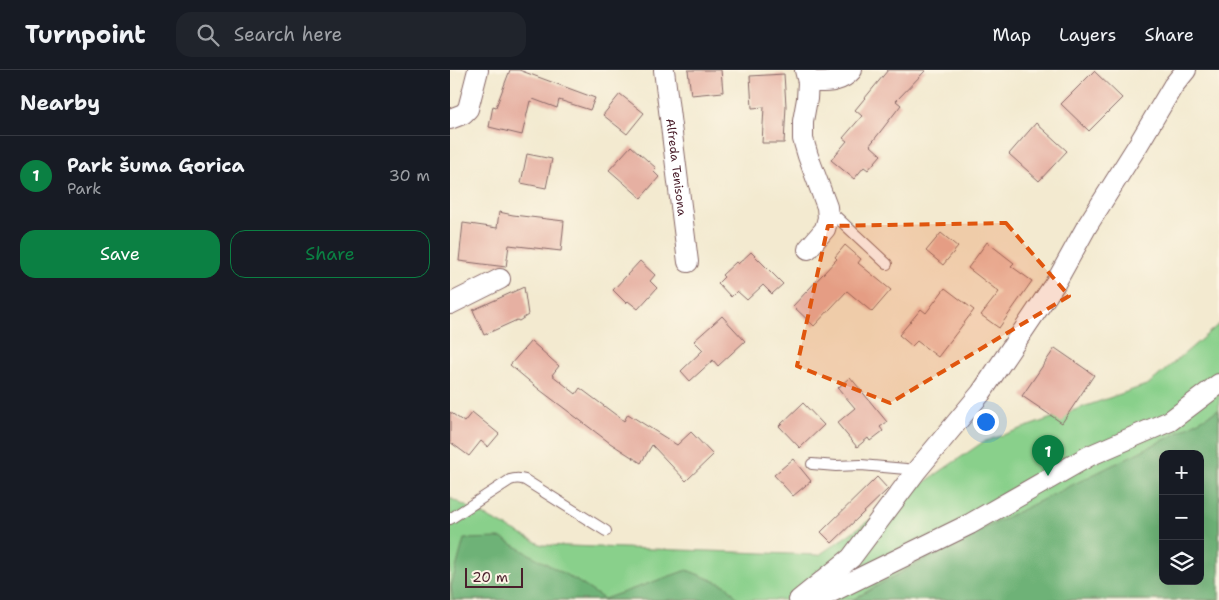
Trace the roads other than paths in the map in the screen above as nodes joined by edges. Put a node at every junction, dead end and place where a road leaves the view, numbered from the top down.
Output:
1 (478, 70) edge
2 (664, 70) edge
3 (852, 70) edge
4 (1186, 70) edge
5 (806, 76) edge
6 (450, 118) edge
7 (826, 207) junction
8 (808, 249) dead end
9 (688, 262) dead end
10 (887, 264) dead end
11 (500, 279) dead end
12 (450, 304) edge
13 (1219, 384) edge
14 (812, 464) dead end
15 (917, 470) junction
16 (450, 520) edge
17 (606, 531) dead end
18 (799, 600) edge
19 (815, 600) edge

1 - 6 street
2 - 9 street, Alfreda Tenisona
3 - 5 street
4 - 15 street
5 - 7 street
7 - 8 street
7 - 10 lane
11 - 12 street
13 - 19 street
14 - 15 lane
15 - 18 street
16 - 17 lane

